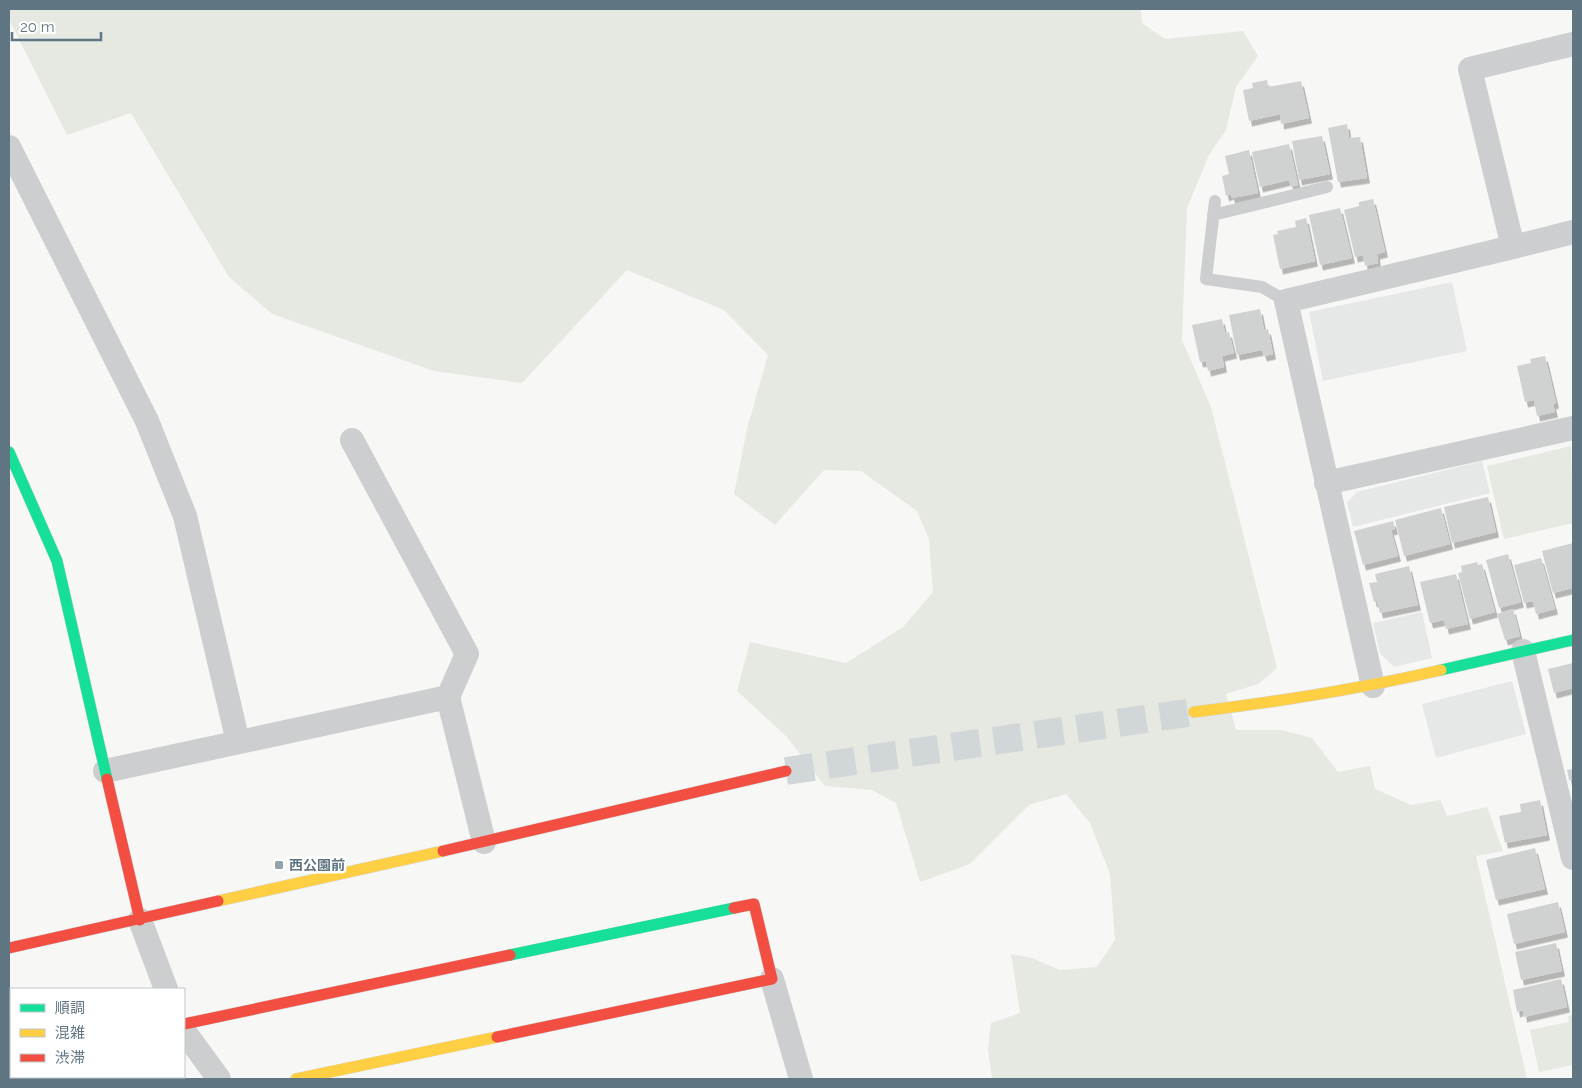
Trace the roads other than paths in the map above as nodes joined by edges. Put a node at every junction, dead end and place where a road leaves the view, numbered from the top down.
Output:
1 (1573, 44) edge
2 (9, 147) edge
3 (1328, 187) dead end
4 (1215, 202) dead end
5 (1213, 215) junction
6 (1573, 232) edge
7 (1513, 247) junction
8 (1286, 301) junction
9 (1573, 428) edge
10 (352, 440) dead end
11 (9, 452) edge
12 (1326, 483) junction
13 (1573, 640) edge
14 (1523, 651) junction
15 (1372, 686) junction
16 (448, 697) junction
17 (1194, 712) tunnel mouth
18 (238, 742) junction
19 (105, 771) junction
20 (786, 771) tunnel mouth
21 (484, 842) junction
22 (1573, 856) edge
23 (140, 920) junction
24 (9, 948) edge
25 (772, 979) junction
26 (166, 988) edge
27 (185, 1024) edge
28 (185, 1032) edge
29 (219, 1079) edge
30 (296, 1079) edge
31 (801, 1079) edge

1 - 7 street
2 - 18 street
3 - 5 lane
4 - 5 lane
5 - 8 lane
6 - 7 street
7 - 8 street
8 - 12 street
9 - 12 street
10 - 16 street
11 - 19 street
12 - 15 street
13 - 14 street
14 - 15 street
14 - 22 street
15 - 17 street
16 - 18 street
16 - 21 street
18 - 19 street
19 - 23 street
20 - 21 street
21 - 23 street
23 - 24 street
23 - 26 street
25 - 27 street
25 - 30 street
25 - 31 street
28 - 29 street

